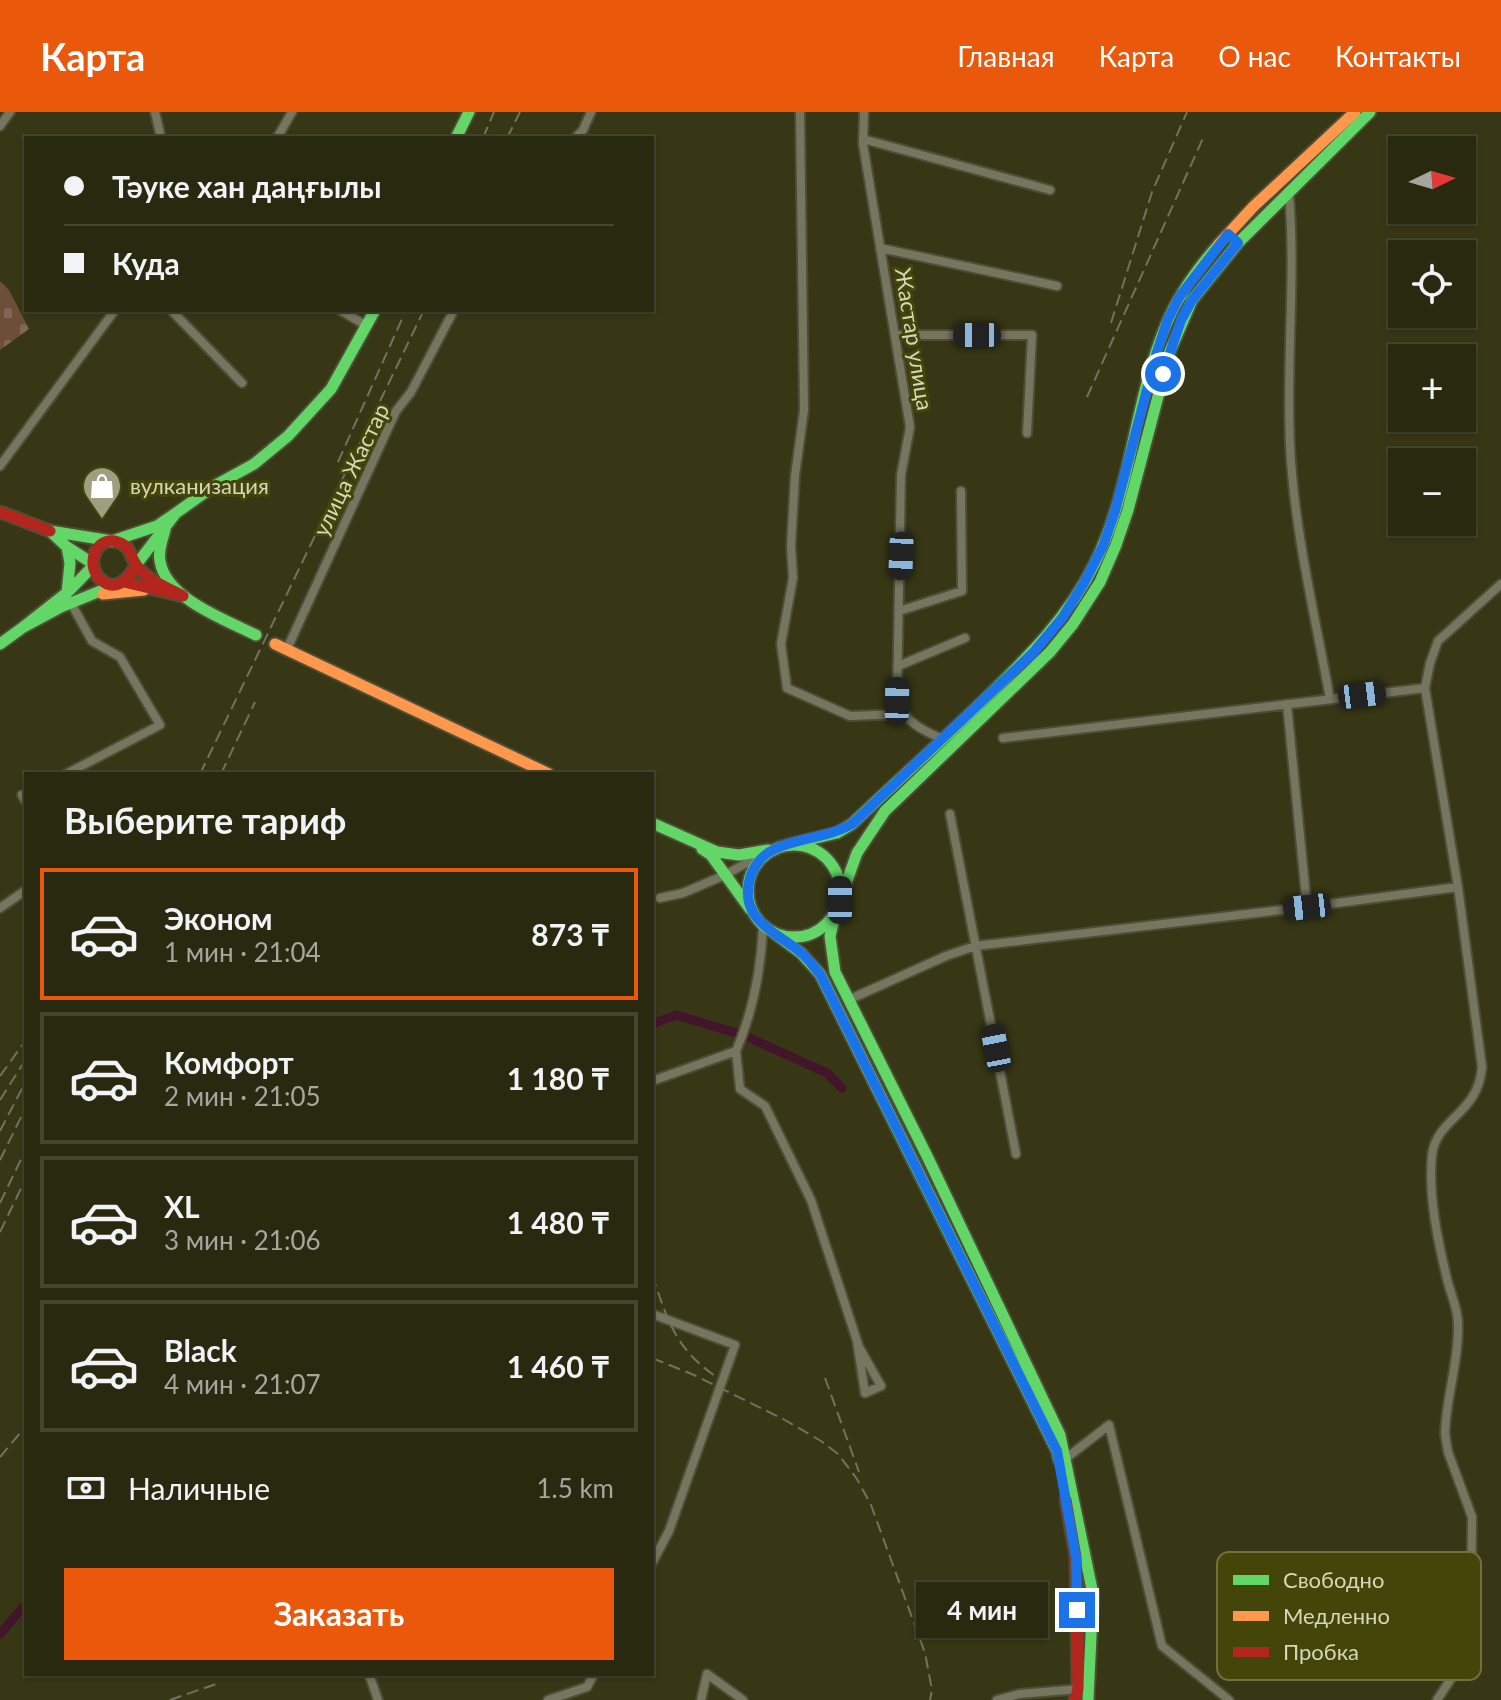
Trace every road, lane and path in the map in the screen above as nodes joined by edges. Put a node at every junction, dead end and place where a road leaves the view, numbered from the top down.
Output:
1 (10, 112) edge
2 (155, 112) edge
3 (292, 112) edge
4 (469, 112) edge
5 (591, 112) edge
6 (800, 112) edge
7 (864, 112) edge
8 (1355, 112) edge
9 (1370, 112) edge
10 (0, 126) edge
11 (161, 136) edge
12 (278, 136) edge
13 (457, 136) edge
14 (577, 136) edge
15 (1336, 138) junction
16 (863, 139) junction
17 (1050, 190) dead end
18 (1289, 193) junction
19 (1228, 234) junction
20 (1238, 243) junction
21 (880, 248) junction
22 (1057, 286) dead end
23 (114, 312) edge
24 (173, 312) edge
25 (343, 312) edge
26 (374, 312) edge
27 (453, 312) edge
28 (367, 326) junction
29 (895, 335) junction
30 (242, 383) dead end
31 (1027, 433) dead end
32 (0, 466) edge
33 (961, 491) dead end
34 (0, 512) edge
35 (176, 513) junction
36 (165, 530) junction
37 (50, 531) junction
38 (112, 541) junction
39 (67, 547) junction
40 (92, 565) junction
41 (136, 565) junction
42 (120, 583) junction
43 (1501, 584) edge
44 (156, 589) junction
45 (88, 596) junction
46 (183, 596) junction
47 (69, 598) junction
48 (899, 611) junction
49 (256, 635) dead end
50 (965, 638) dead end
51 (0, 644) edge
52 (281, 647) joint
53 (898, 666) junction
54 (1425, 688) junction
55 (1330, 699) junction
56 (1287, 704) junction
57 (902, 714) junction
58 (1003, 738) dead end
59 (943, 739) junction
60 (72, 772) edge
61 (545, 772) edge
62 (875, 801) junction
63 (885, 811) junction
64 (950, 814) dead end
65 (654, 824) edge
66 (693, 842) junction
67 (777, 849) junction
68 (725, 875) junction
69 (1458, 887) junction
70 (24, 891) edge
71 (660, 898) dead end
72 (838, 906) junction
73 (1307, 907) junction
74 (0, 908) edge
75 (754, 915) junction
76 (768, 930) junction
77 (975, 946) junction
78 (848, 1000) junction
79 (736, 1051) junction
80 (654, 1080) edge
81 (1016, 1154) dead end
82 (654, 1315) edge
83 (857, 1341) junction
84 (1065, 1459) junction
85 (1472, 1552) edge
86 (654, 1559) edge
87 (370, 1676) edge
88 (593, 1676) edge
89 (1450, 1680) edge
90 (1081, 1692) edge
91 (378, 1700) edge
92 (548, 1700) edge
93 (701, 1700) edge
94 (743, 1700) edge
95 (997, 1700) edge
96 (1088, 1700) edge
97 (1229, 1700) edge
98 (1437, 1700) edge

1 - 10 street
2 - 11 street
3 - 12 street
4 - 13 main road
5 - 14 street
6 - 57 street
7 - 16 street, Жастар улица
8 - 15 main road
9 - 15 main road
15 - 18 main road
15 - 19 main road
16 - 17 street
16 - 21 street, Жастар улица
18 - 20 main road
18 - 55 street
19 - 20 main road
19 - 59 main road
20 - 63 main road
21 - 22 street
21 - 29 street, Жастар улица
23 - 32 street
24 - 30 street
25 - 28 street
26 - 28 main road
27 - 52 street, улица Жастар
28 - 35 main road
29 - 31 street
29 - 48 street, Жастар улица
33 - 48 street
34 - 37 main road
35 - 36 main road
35 - 38 main road
36 - 41 main road
36 - 46 main road
37 - 38 main road
37 - 39 main road
38 - 40 main road
38 - 41 main road
39 - 40 main road
39 - 47 main road
40 - 42 main road
40 - 47 main road
41 - 42 main road
41 - 46 main road
42 - 44 main road
42 - 45 main road
43 - 54 street
44 - 45 main road
44 - 46 main road
45 - 47 main road
46 - 49 main road
47 - 51 main road
47 - 60 street
48 - 53 street, Жастар улица
50 - 53 street
52 - 61 main road
53 - 57 street, Жастар улица
54 - 55 street
54 - 69 street
55 - 56 street
56 - 58 street
56 - 73 street
57 - 59 street
59 - 62 main road
62 - 63 main road
62 - 67 main road
63 - 72 main road
64 - 77 street
65 - 66 main road
66 - 67 main road
66 - 68 main road
67 - 68 street
67 - 72 main road
67 - 75 main road
68 - 71 street
68 - 75 main road
69 - 73 street
69 - 85 street
70 - 74 street
72 - 76 main road
72 - 78 main road
73 - 77 street
75 - 76 main road
76 - 79 street
76 - 90 main road
77 - 78 street
77 - 81 street
78 - 84 main road
79 - 80 street
79 - 83 street
82 - 86 street
83 - 83 street
84 - 90 main road
84 - 97 street
87 - 91 street
88 - 92 street
89 - 98 street
90 - 95 street
90 - 96 main road
93 - 94 street

